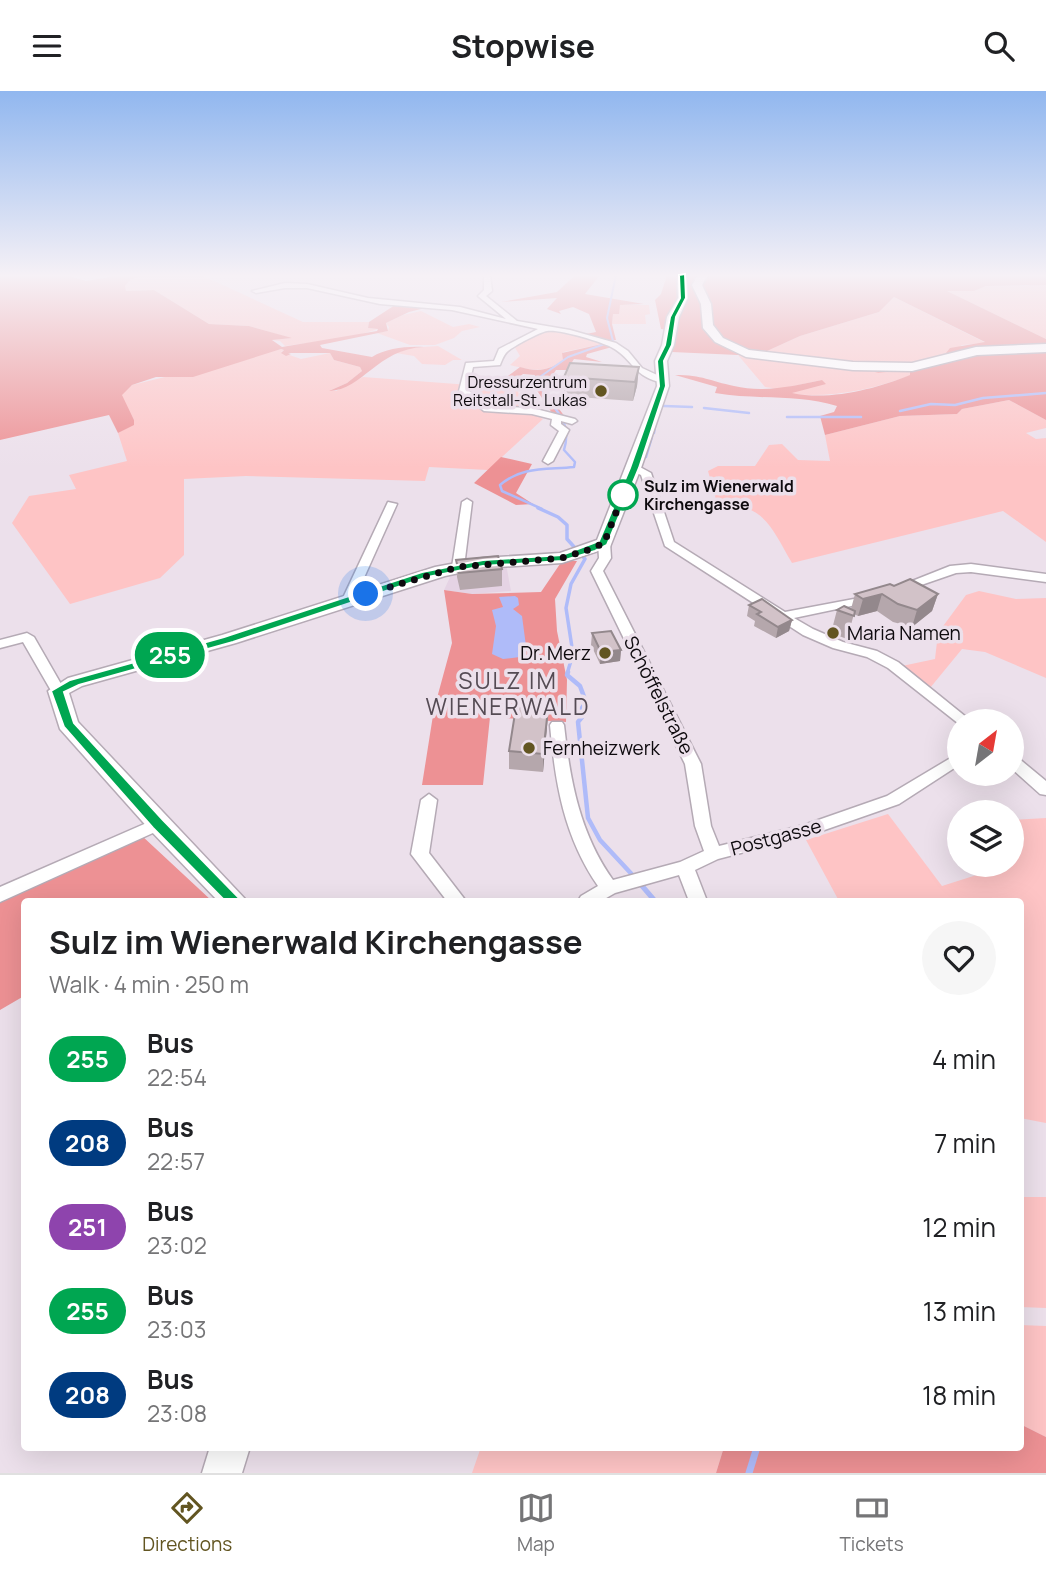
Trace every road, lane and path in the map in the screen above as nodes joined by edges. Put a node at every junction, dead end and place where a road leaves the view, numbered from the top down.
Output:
1 (524, 339) edge
2 (595, 339) edge
3 (669, 339) edge
4 (719, 339) edge
5 (1046, 348) edge
6 (664, 380) junction
7 (548, 461) dead end
8 (634, 468) junction
9 (467, 502) dead end
10 (392, 504) dead end
11 (590, 549) junction
12 (458, 567) junction
13 (1046, 578) edge
14 (348, 600) junction
15 (784, 616) junction
16 (0, 644) edge
17 (58, 691) junction
18 (949, 709) edge
19 (557, 725) dead end
20 (947, 766) edge
21 (1024, 771) edge
22 (1046, 790) edge
23 (429, 800) dead end
24 (158, 824) junction
25 (713, 854) junction
26 (685, 867) junction
27 (609, 888) junction
28 (0, 895) edge
29 (231, 898) edge
30 (455, 898) edge
31 (592, 898) edge
32 (697, 898) edge
33 (229, 1451) edge
34 (222, 1473) edge

1 - 7 street
2 - 6 street
3 - 6 main road
4 - 5 main road
6 - 8 main road
8 - 11 main road
8 - 15 street
9 - 12 street
10 - 14 street
11 - 12 main road
11 - 25 street, Schöffelstraße
12 - 14 main road
13 - 15 street
14 - 17 main road
15 - 18 street
16 - 17 street
17 - 24 main road
19 - 27 street
20 - 25 street, Postgasse
21 - 22 street
23 - 30 street
24 - 28 street
24 - 29 main road
25 - 26 street, Postgasse
26 - 27 street, Postgasse
26 - 32 street
27 - 31 street, Postgasse
33 - 34 main road

